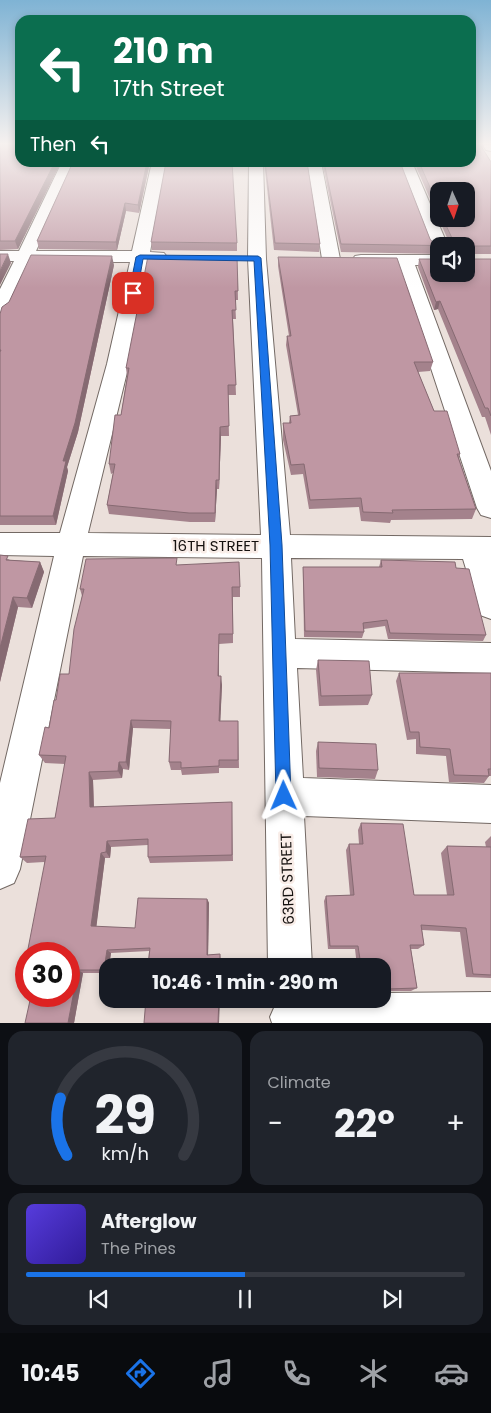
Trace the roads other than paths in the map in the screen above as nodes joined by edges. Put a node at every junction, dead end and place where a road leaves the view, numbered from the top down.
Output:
1 (56, 193) edge
2 (153, 193) edge
3 (256, 193) edge
4 (319, 193) edge
5 (417, 193) edge
6 (435, 237) edge
7 (0, 256) edge
8 (27, 256) junction
9 (140, 257) junction
10 (179, 258) edge
11 (313, 259) edge
12 (331, 259) junction
13 (404, 260) junction
14 (430, 260) edge
15 (0, 310) edge
16 (491, 508) edge
17 (0, 544) edge
18 (276, 545) junction
19 (71, 546) junction
20 (483, 548) edge
21 (491, 606) edge
22 (280, 653) junction
23 (491, 658) edge
24 (284, 796) junction
25 (491, 804) edge
26 (0, 869) edge
27 (290, 958) edge
28 (292, 1013) edge
29 (491, 1014) edge

1 - 8 street
2 - 9 street
3 - 18 street, 63RD STREET
4 - 12 street
5 - 6 street
7 - 8 street
8 - 9 street
8 - 15 street
9 - 10 street
9 - 19 street
11 - 12 street
12 - 13 street
13 - 14 street
13 - 16 street
17 - 19 street, 16TH STREET
18 - 19 street, 16TH STREET
18 - 20 street, 16TH STREET
18 - 22 street, 63RD STREET
19 - 26 street
20 - 21 street
22 - 23 street
22 - 24 street, 63RD STREET
24 - 25 street
24 - 27 street, 63RD STREET
28 - 29 street

